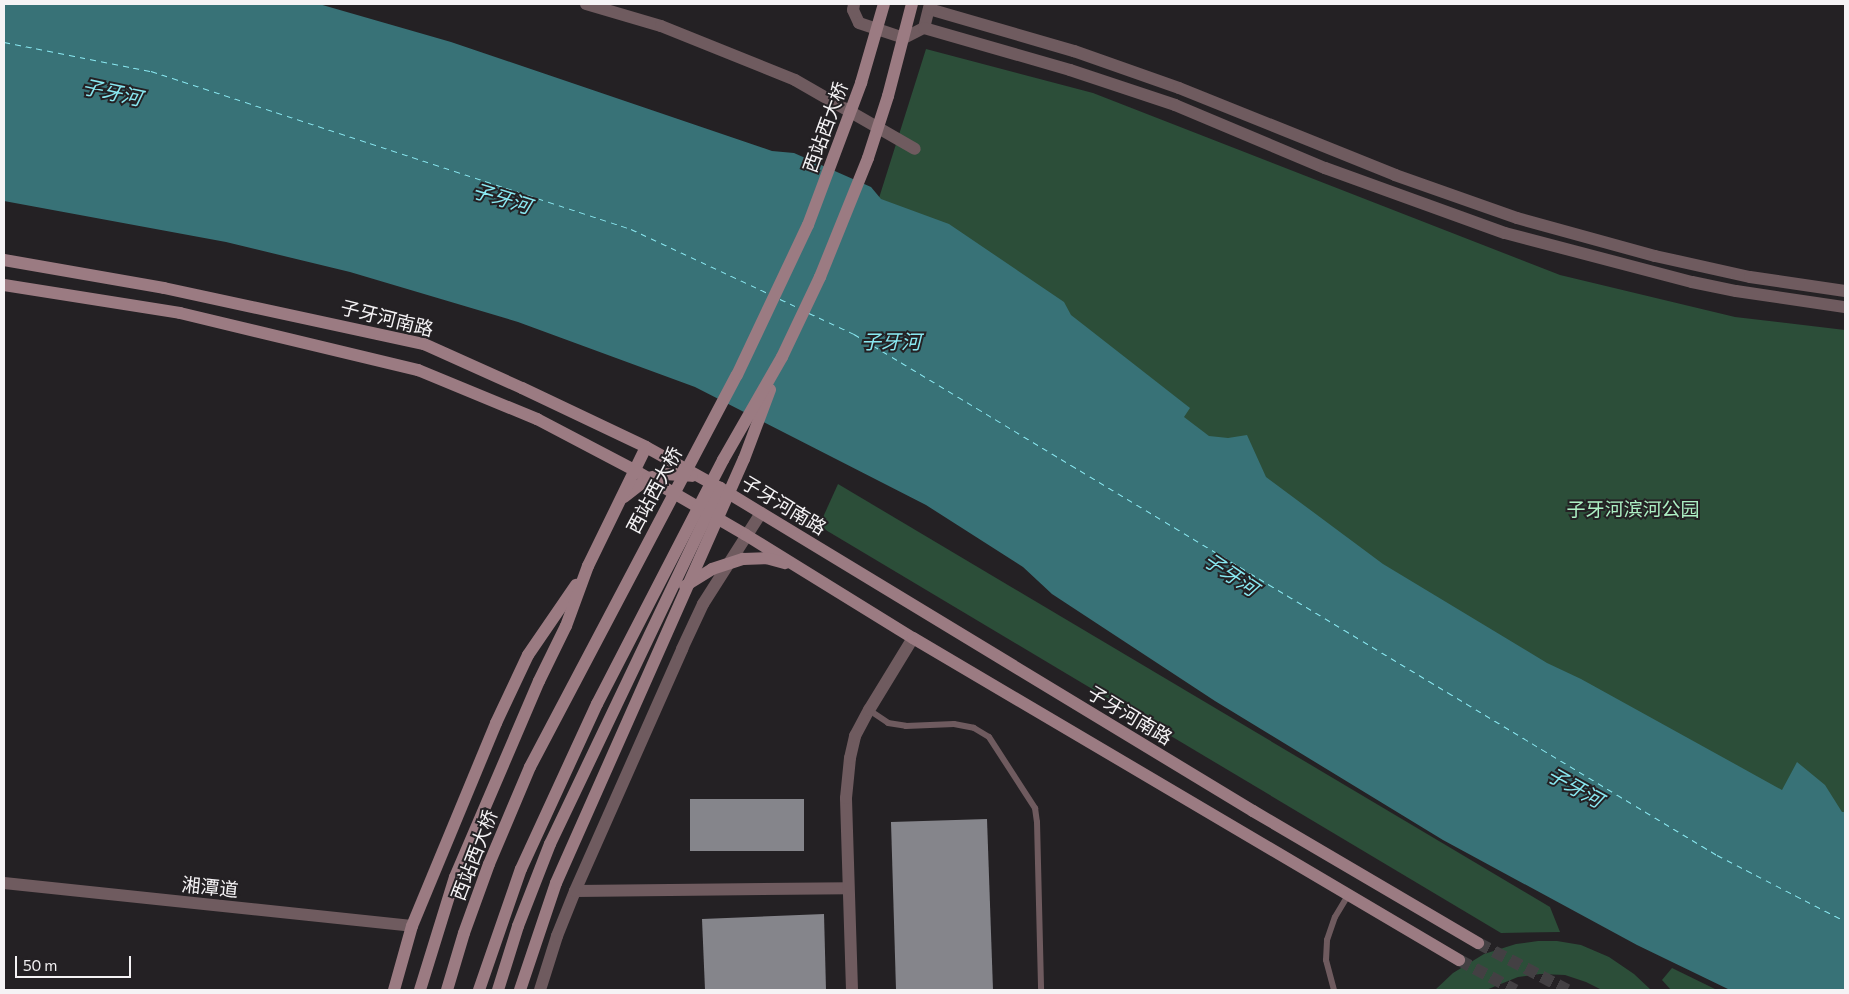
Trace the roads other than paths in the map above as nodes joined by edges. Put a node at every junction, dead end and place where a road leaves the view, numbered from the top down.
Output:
1 (586, 4) edge
2 (854, 4) edge
3 (884, 4) edge
4 (912, 4) edge
5 (929, 6) edge
6 (924, 28) junction
7 (915, 149) dead end
8 (4, 260) edge
9 (4, 285) edge
10 (1845, 291) edge
11 (1845, 307) edge
12 (782, 357) junction
13 (646, 447) junction
14 (634, 470) junction
15 (648, 478) junction
16 (704, 480) junction
17 (720, 488) junction
18 (615, 509) junction
19 (708, 512) junction
20 (761, 512) junction
21 (746, 535) junction
22 (729, 563) junction
23 (588, 566) junction
24 (802, 569) junction
25 (666, 603) junction
26 (913, 638) junction
27 (869, 710) junction
28 (4, 883) edge
29 (848, 888) junction
30 (575, 891) junction
31 (1349, 894) junction
32 (412, 926) junction
33 (1478, 944) tunnel mouth
34 (1459, 960) tunnel mouth
35 (394, 990) edge
36 (420, 990) edge
37 (447, 990) edge
38 (479, 990) edge
39 (498, 990) edge
40 (520, 990) edge
41 (540, 990) edge
42 (852, 990) edge
43 (1041, 990) edge
44 (1334, 990) edge

1 - 7 street
2 - 6 street
3 - 37 main road, 西站西大桥, bridge
4 - 12 main road, bridge
5 - 6 street
5 - 10 street
6 - 11 street
8 - 13 main road, 子牙河南路
9 - 14 main road
12 - 38 main road, bridge
12 - 40 main road, bridge
13 - 14 main road
13 - 16 main road, 子牙河南路
14 - 15 main road
14 - 18 main road
15 - 16 main road
15 - 18 main road
15 - 19 main road
16 - 17 main road, 子牙河南路
17 - 19 main road
17 - 20 main road, 子牙河南路
18 - 23 main road
19 - 21 main road
19 - 25 main road
20 - 21 street
20 - 33 main road, 子牙河南路
21 - 22 street
21 - 24 main road
22 - 24 main road
22 - 25 main road
22 - 30 street
23 - 32 main road
23 - 36 main road
24 - 26 main road
25 - 39 main road
26 - 27 street
26 - 31 main road
27 - 29 street
27 - 43 lane
28 - 32 street, 湘潭道
29 - 30 street
29 - 42 street
30 - 41 street
31 - 34 main road
31 - 44 lane
32 - 35 main road

